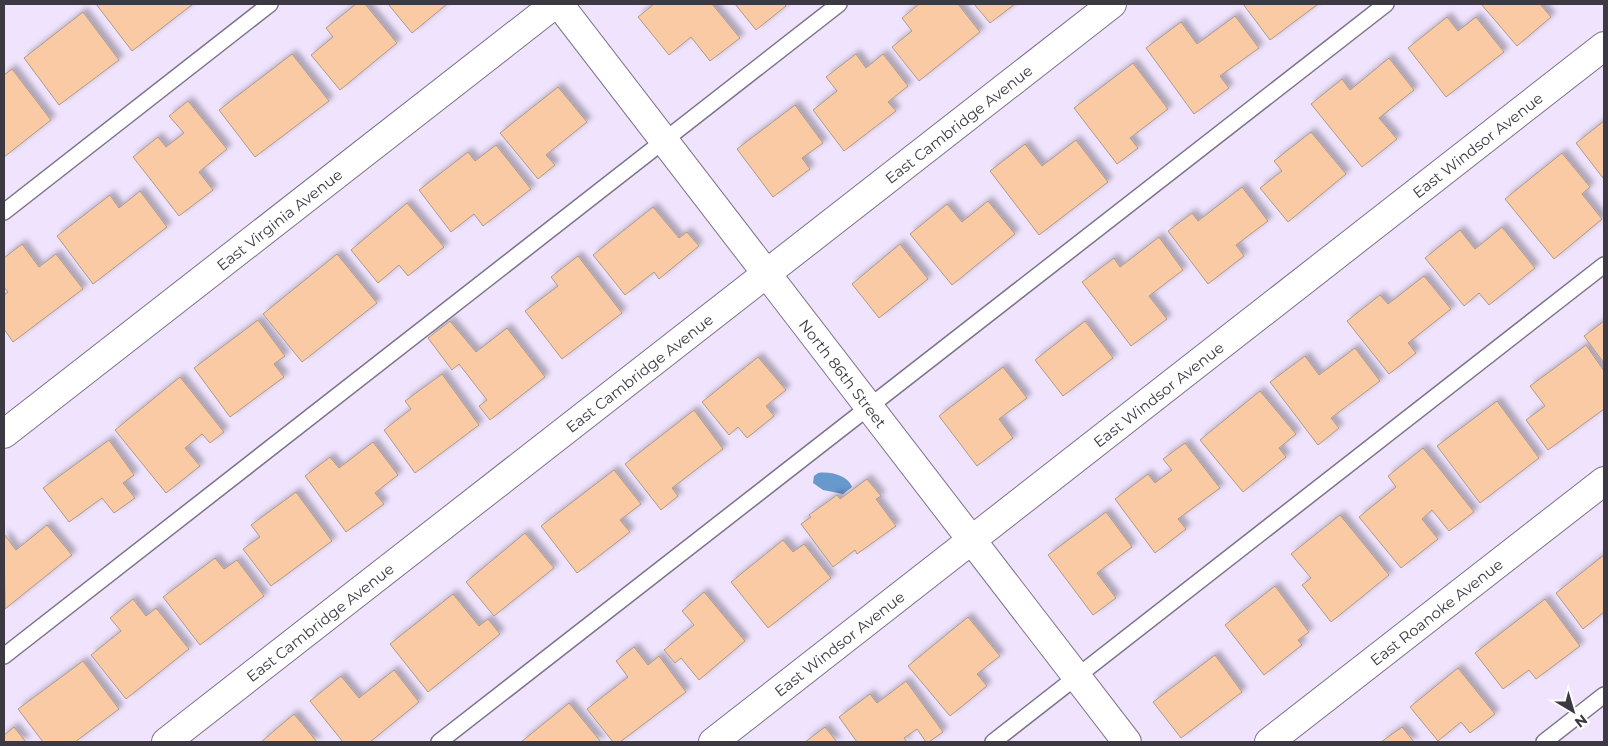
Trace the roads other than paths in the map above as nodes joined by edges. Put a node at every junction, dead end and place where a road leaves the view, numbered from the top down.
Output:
1 (270, 4) edge
2 (555, 4) edge
3 (559, 4) edge
4 (839, 4) edge
5 (1112, 4) edge
6 (1386, 4) edge
7 (1604, 46) edge
8 (664, 141) junction
9 (4, 212) edge
10 (1604, 265) edge
11 (767, 273) junction
12 (869, 406) junction
13 (4, 434) edge
14 (1604, 480) edge
15 (972, 540) junction
16 (4, 656) edge
17 (1077, 676) junction
18 (1604, 695) edge
19 (166, 742) edge
20 (439, 742) edge
21 (713, 742) edge
22 (993, 742) edge
23 (1127, 742) edge
24 (1269, 742) edge
25 (1544, 742) edge

1 - 9 lane
2 - 13 street, East Virginia Avenue
3 - 8 street, North 86th Street
4 - 8 lane
5 - 11 street, East Cambridge Avenue
6 - 12 lane
7 - 15 street, East Windsor Avenue
8 - 11 street, North 86th Street
8 - 16 lane
10 - 17 lane
11 - 12 street, North 86th Street
11 - 19 street, East Cambridge Avenue
12 - 15 street, North 86th Street
12 - 20 lane
14 - 24 street, East Roanoke Avenue
15 - 17 street, North 86th Street
15 - 21 street, East Windsor Avenue
17 - 22 lane
17 - 23 street, North 86th Street
18 - 25 lane

